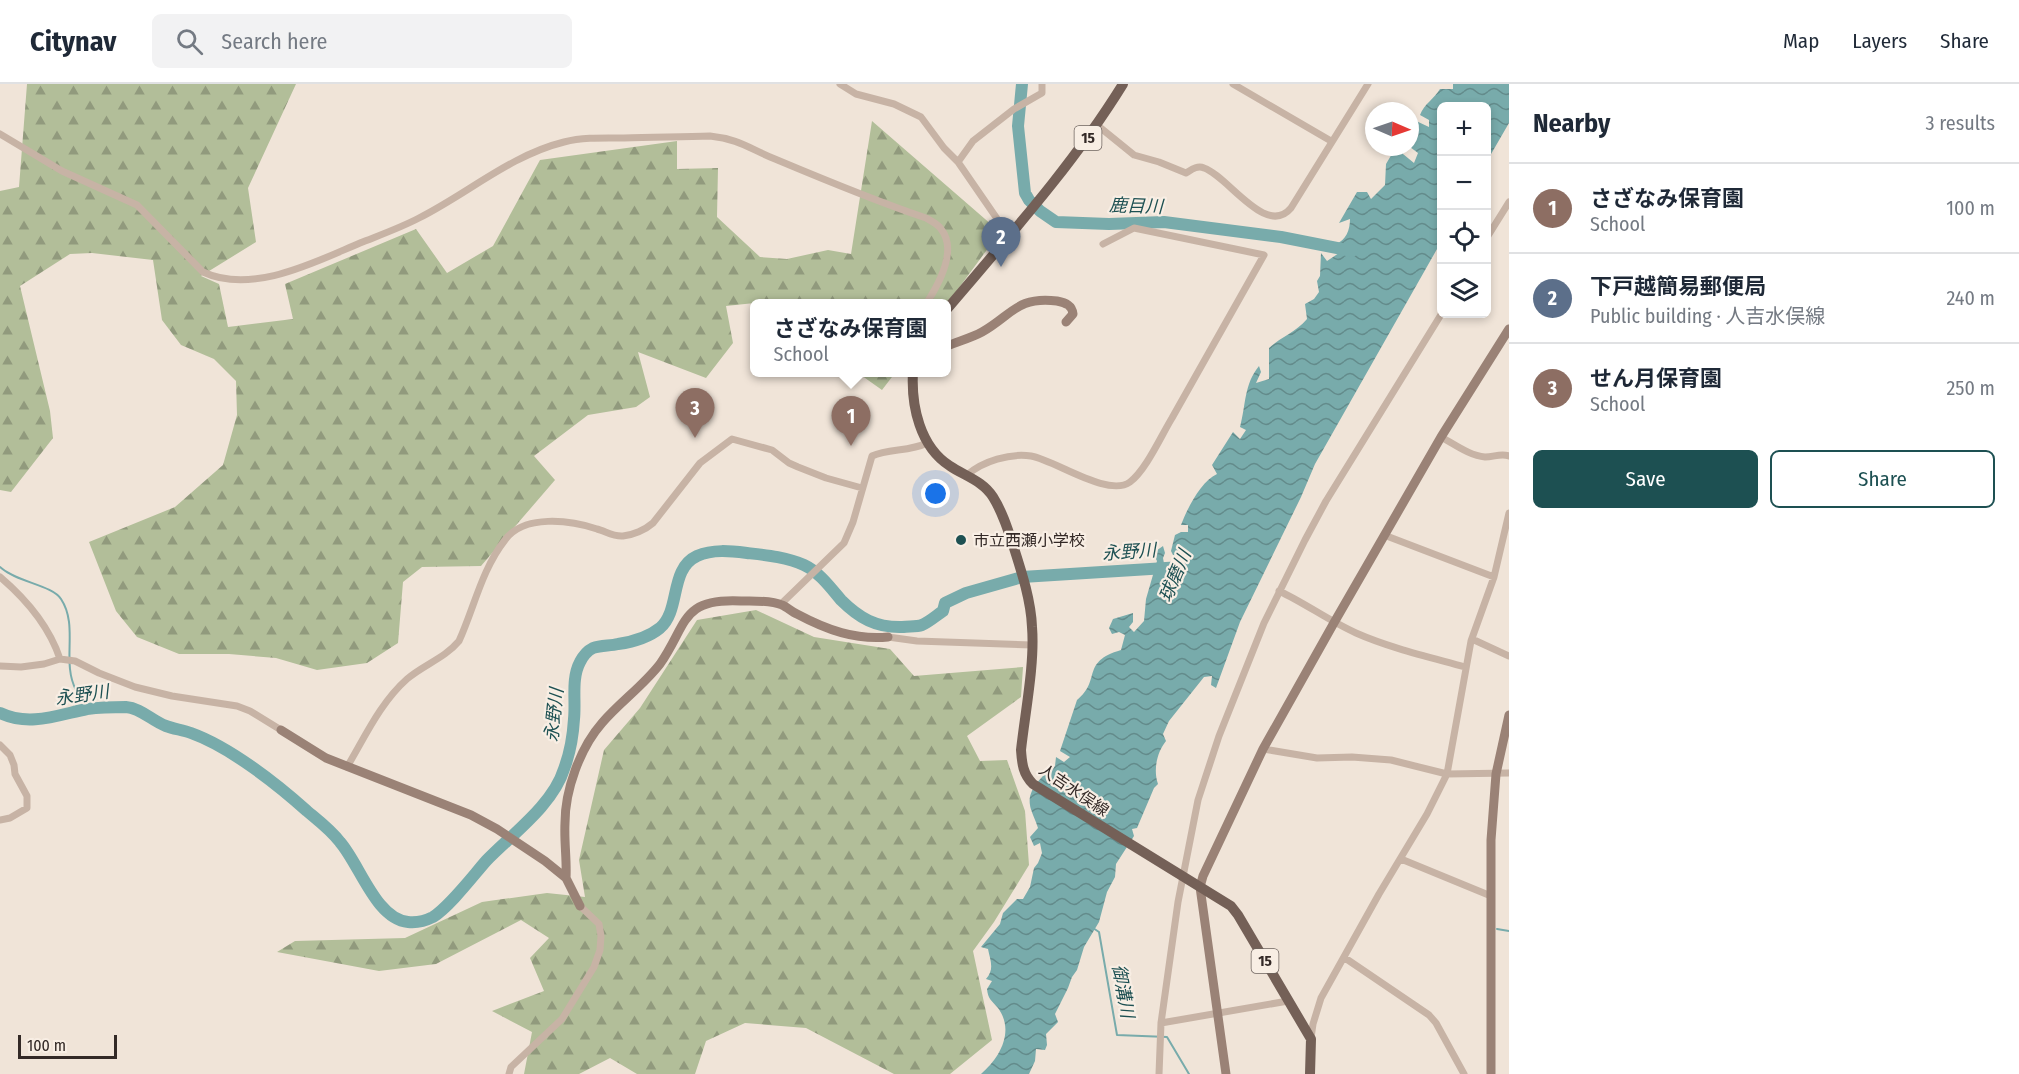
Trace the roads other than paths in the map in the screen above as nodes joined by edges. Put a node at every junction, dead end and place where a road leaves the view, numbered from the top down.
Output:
1 (840, 84) edge
2 (1042, 84) edge
3 (1123, 84) edge
4 (1233, 84) edge
5 (1368, 84) edge
6 (1097, 125) junction
7 (0, 134) edge
8 (1331, 141) junction
9 (958, 162) junction
10 (1509, 202) edge
11 (1491, 231) edge
12 (1011, 234) junction
13 (1104, 244) dead end
14 (929, 299) edge
15 (951, 304) edge
16 (1439, 318) edge
17 (1066, 322) dead end
18 (1509, 330) edge
19 (951, 344) edge
20 (913, 377) edge
21 (1441, 437) junction
22 (927, 443) junction
23 (1509, 456) edge
24 (967, 475) junction
25 (862, 488) junction
26 (1509, 513) edge
27 (1384, 535) junction
28 (1494, 577) junction
29 (0, 578) edge
30 (1279, 591) junction
31 (781, 604) junction
32 (1335, 621) junction
33 (888, 637) joint
34 (1472, 639) junction
35 (1032, 645) junction
36 (1509, 656) edge
37 (60, 660) junction
38 (0, 666) edge
39 (1466, 667) junction
40 (1509, 715) edge
41 (281, 730) joint
42 (0, 745) edge
43 (1263, 749) junction
44 (347, 767) junction
45 (1509, 773) edge
46 (1447, 774) junction
47 (1496, 774) junction
48 (0, 820) edge
49 (1401, 859) junction
50 (1181, 876) junction
51 (566, 878) junction
52 (1200, 887) junction
53 (1491, 896) junction
54 (580, 906) joint
55 (1345, 958) junction
56 (1288, 1001) junction
57 (1217, 1014) junction
58 (1161, 1023) junction
59 (1311, 1039) junction
60 (508, 1074) edge
61 (1159, 1074) edge
62 (1226, 1074) edge
63 (1310, 1074) edge
64 (1464, 1074) edge
65 (1491, 1074) edge

1 - 9 street
2 - 9 street
3 - 6 main road, 15
4 - 8 street
5 - 8 street
6 - 8 street
6 - 12 main road, 15
7 - 14 street
9 - 12 street
10 - 11 street
12 - 15 main road, 15
13 - 24 street
16 - 30 street
17 - 19 street
18 - 21 street
20 - 22 main road, 人吉水俣線 / 15
21 - 23 street
21 - 27 street
22 - 24 main road, 人吉水俣線 / 15
22 - 25 street
24 - 35 main road, 人吉水俣線 / 15
25 - 31 street
25 - 44 street
26 - 28 street
27 - 28 street
27 - 32 street
28 - 34 street
29 - 37 street
30 - 32 street
30 - 50 street
31 - 33 street
31 - 51 street
32 - 39 street
32 - 43 street
33 - 35 street
34 - 36 street
34 - 39 street
35 - 50 main road, 人吉水俣線 / 15
37 - 38 street
37 - 41 street
39 - 46 street
40 - 47 street
41 - 44 street
42 - 48 street
43 - 46 street
43 - 52 street
44 - 51 street
45 - 47 street
46 - 47 street
46 - 49 street
47 - 53 street
49 - 53 street
49 - 55 street
50 - 52 main road, 人吉水俣線 / 15
50 - 58 street
51 - 54 street
52 - 56 main road, 人吉水俣線 / 15
52 - 57 street
53 - 65 street
54 - 60 street
55 - 59 street
55 - 64 street
56 - 57 street
56 - 59 main road, 人吉水俣線 / 15
57 - 58 street
57 - 62 street
58 - 61 street
59 - 63 main road

